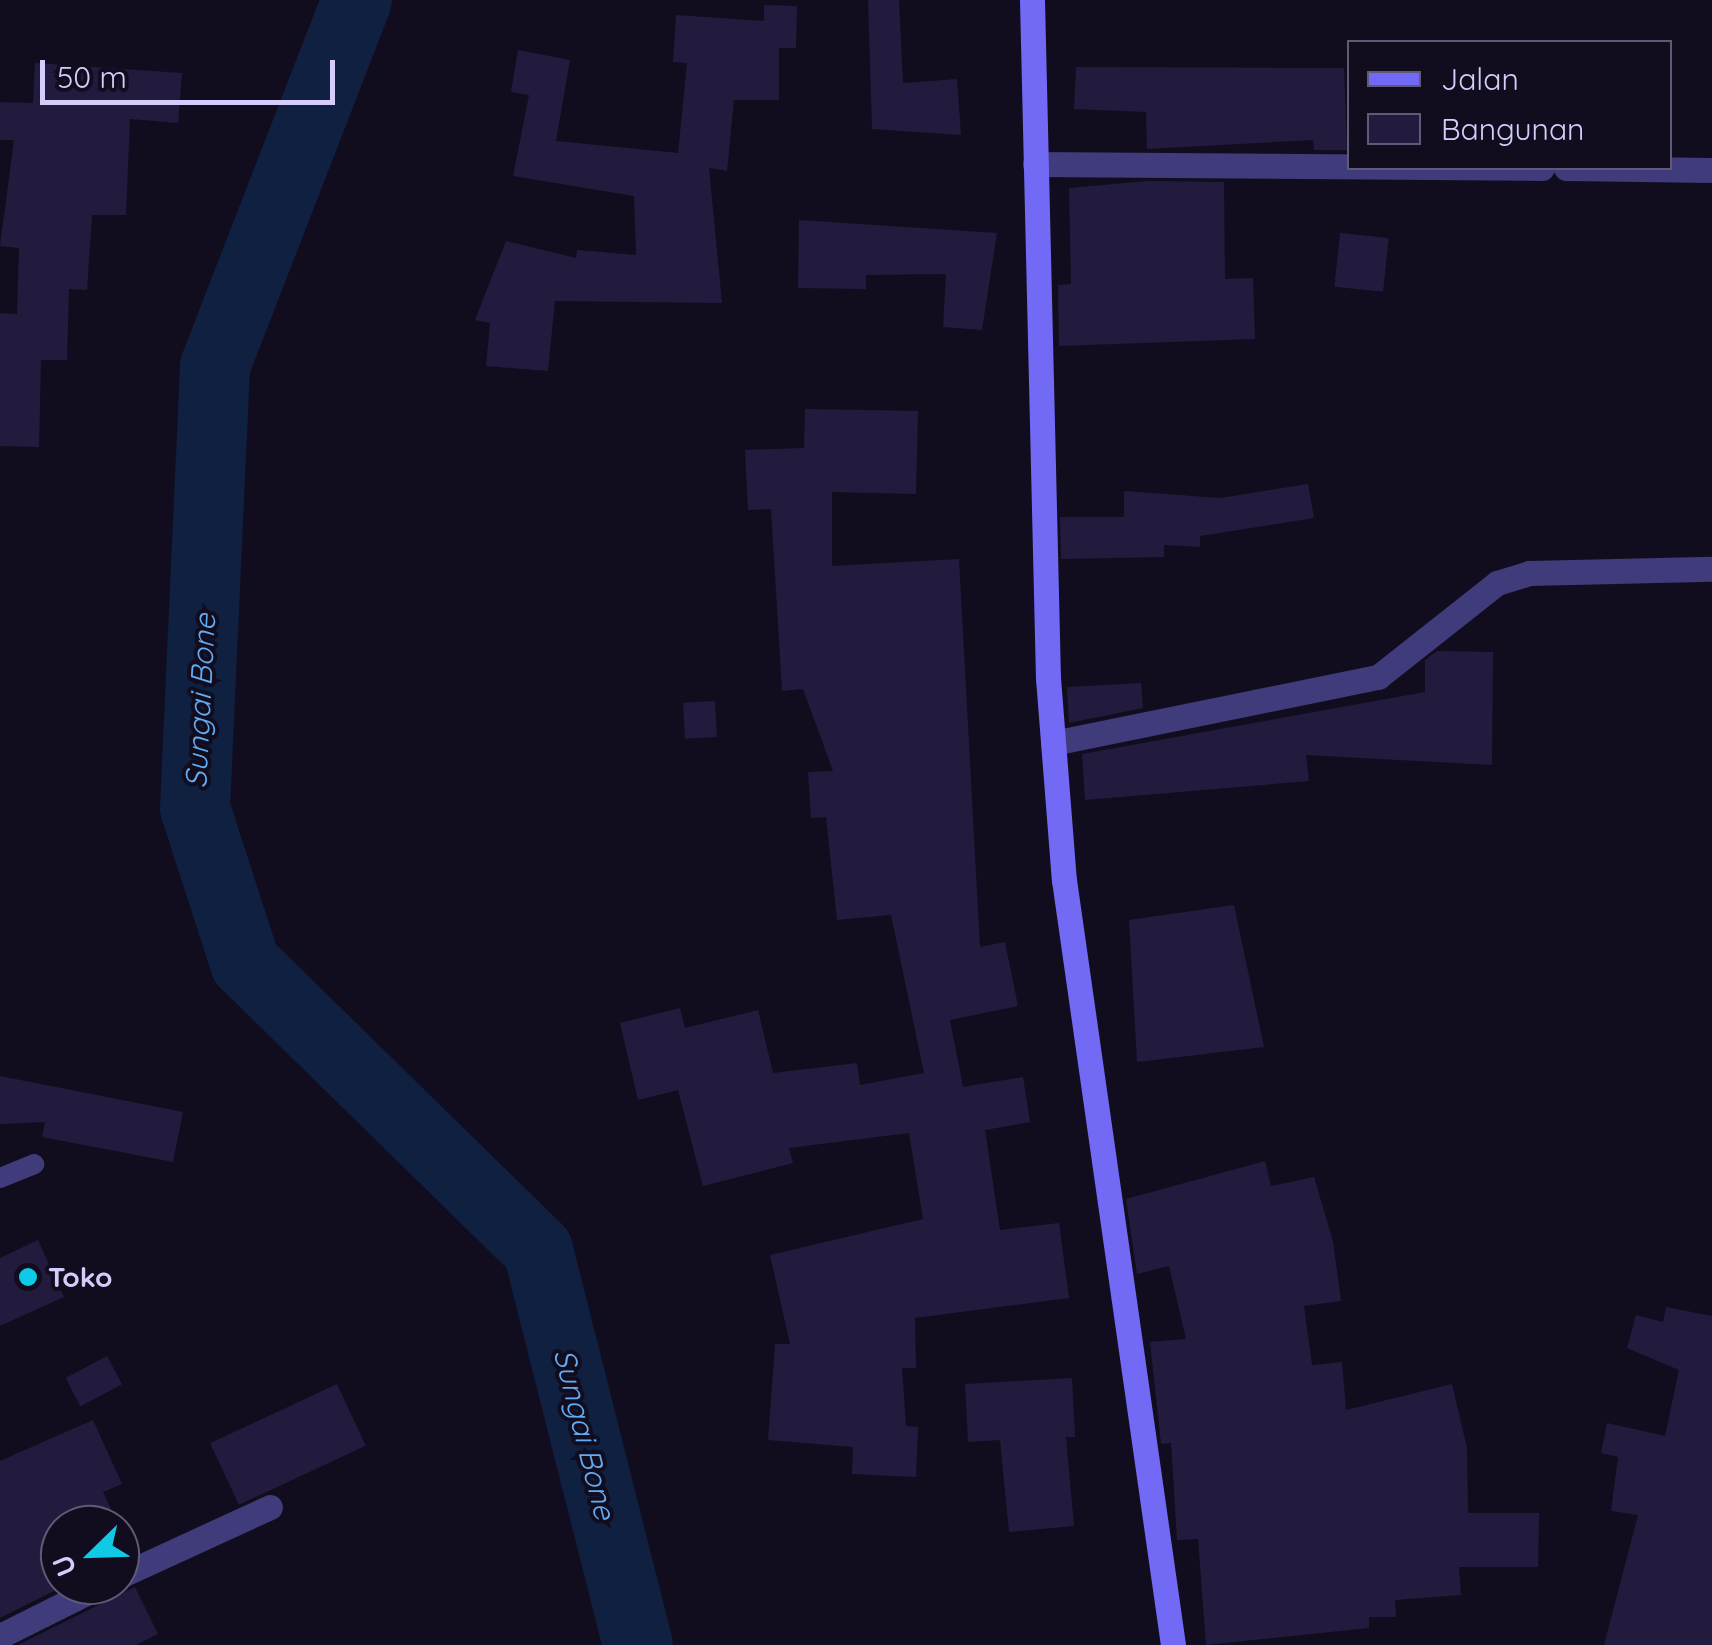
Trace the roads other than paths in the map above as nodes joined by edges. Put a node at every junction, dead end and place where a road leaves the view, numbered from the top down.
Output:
1 (1032, 0) edge
2 (1036, 164) junction
3 (1347, 166) edge
4 (1672, 169) edge
5 (1712, 170) edge
6 (1712, 570) edge
7 (1053, 743) junction
8 (34, 1164) dead end
9 (0, 1178) edge
10 (270, 1507) dead end
11 (140, 1567) edge
12 (62, 1605) edge
13 (0, 1636) edge
14 (1173, 1645) edge

1 - 2 street
2 - 3 street
2 - 7 street
4 - 5 street
6 - 7 street
7 - 14 street
8 - 9 lane
10 - 11 street
12 - 13 street

